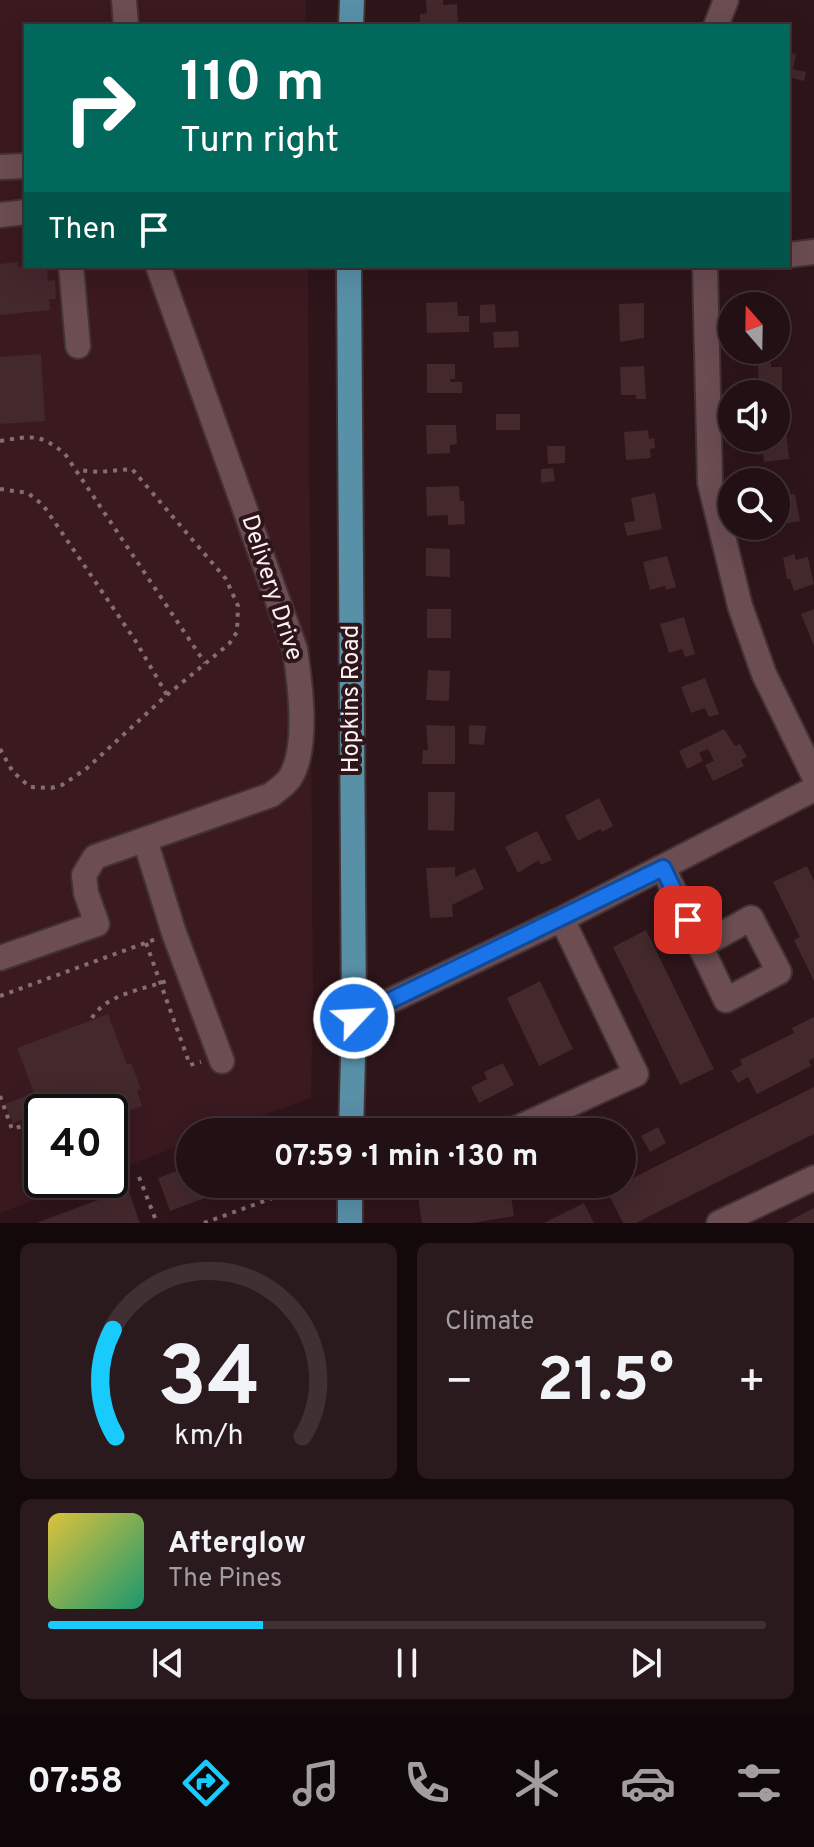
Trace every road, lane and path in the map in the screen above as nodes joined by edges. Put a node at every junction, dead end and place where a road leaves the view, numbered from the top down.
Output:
1 (124, 0) edge
2 (352, 0) edge
3 (726, 0) edge
4 (126, 24) edge
5 (351, 24) edge
6 (717, 24) edge
7 (24, 166) edge
8 (0, 167) edge
9 (24, 212) edge
10 (0, 215) edge
11 (814, 252) edge
12 (790, 255) edge
13 (71, 268) edge
14 (159, 268) edge
15 (349, 268) edge
16 (705, 268) edge
17 (78, 346) dead end
18 (0, 441) edge
19 (77, 470) junction
20 (0, 489) edge
21 (205, 663) junction
22 (167, 695) junction
23 (0, 749) edge
24 (814, 776) edge
25 (814, 789) edge
26 (145, 840) junction
27 (663, 868) junction
28 (562, 919) junction
29 (701, 946) dead end
30 (0, 958) edge
31 (167, 981) dead end
32 (160, 983) junction
33 (0, 996) edge
34 (92, 1018) dead end
35 (354, 1018) junction
36 (222, 1061) dead end
37 (193, 1064) dead end
38 (0, 1096) edge
39 (351, 1118) edge
40 (540, 1118) edge
41 (24, 1125) edge
42 (139, 1177) dead end
43 (814, 1178) edge
44 (273, 1198) edge
45 (350, 1198) edge
46 (157, 1223) edge
47 (204, 1223) edge
48 (350, 1223) edge
49 (719, 1223) edge

1 - 4 street
2 - 5 main road
3 - 6 street
7 - 8 street
9 - 10 street
11 - 12 street
13 - 17 street
14 - 26 street, Delivery Drive
15 - 35 main road, Hopkins Road
16 - 24 street
18 - 19 path
19 - 21 path
19 - 21 path
20 - 22 path
21 - 22 path
22 - 23 path
25 - 27 street
26 - 30 street, Delivery Drive
26 - 36 street
27 - 28 street
27 - 29 street
28 - 35 street
28 - 40 street
31 - 32 path
32 - 33 path
32 - 34 path
32 - 37 path
35 - 39 main road, Hopkins Road
38 - 41 path
42 - 46 path
43 - 49 street
44 - 47 path
45 - 48 main road

